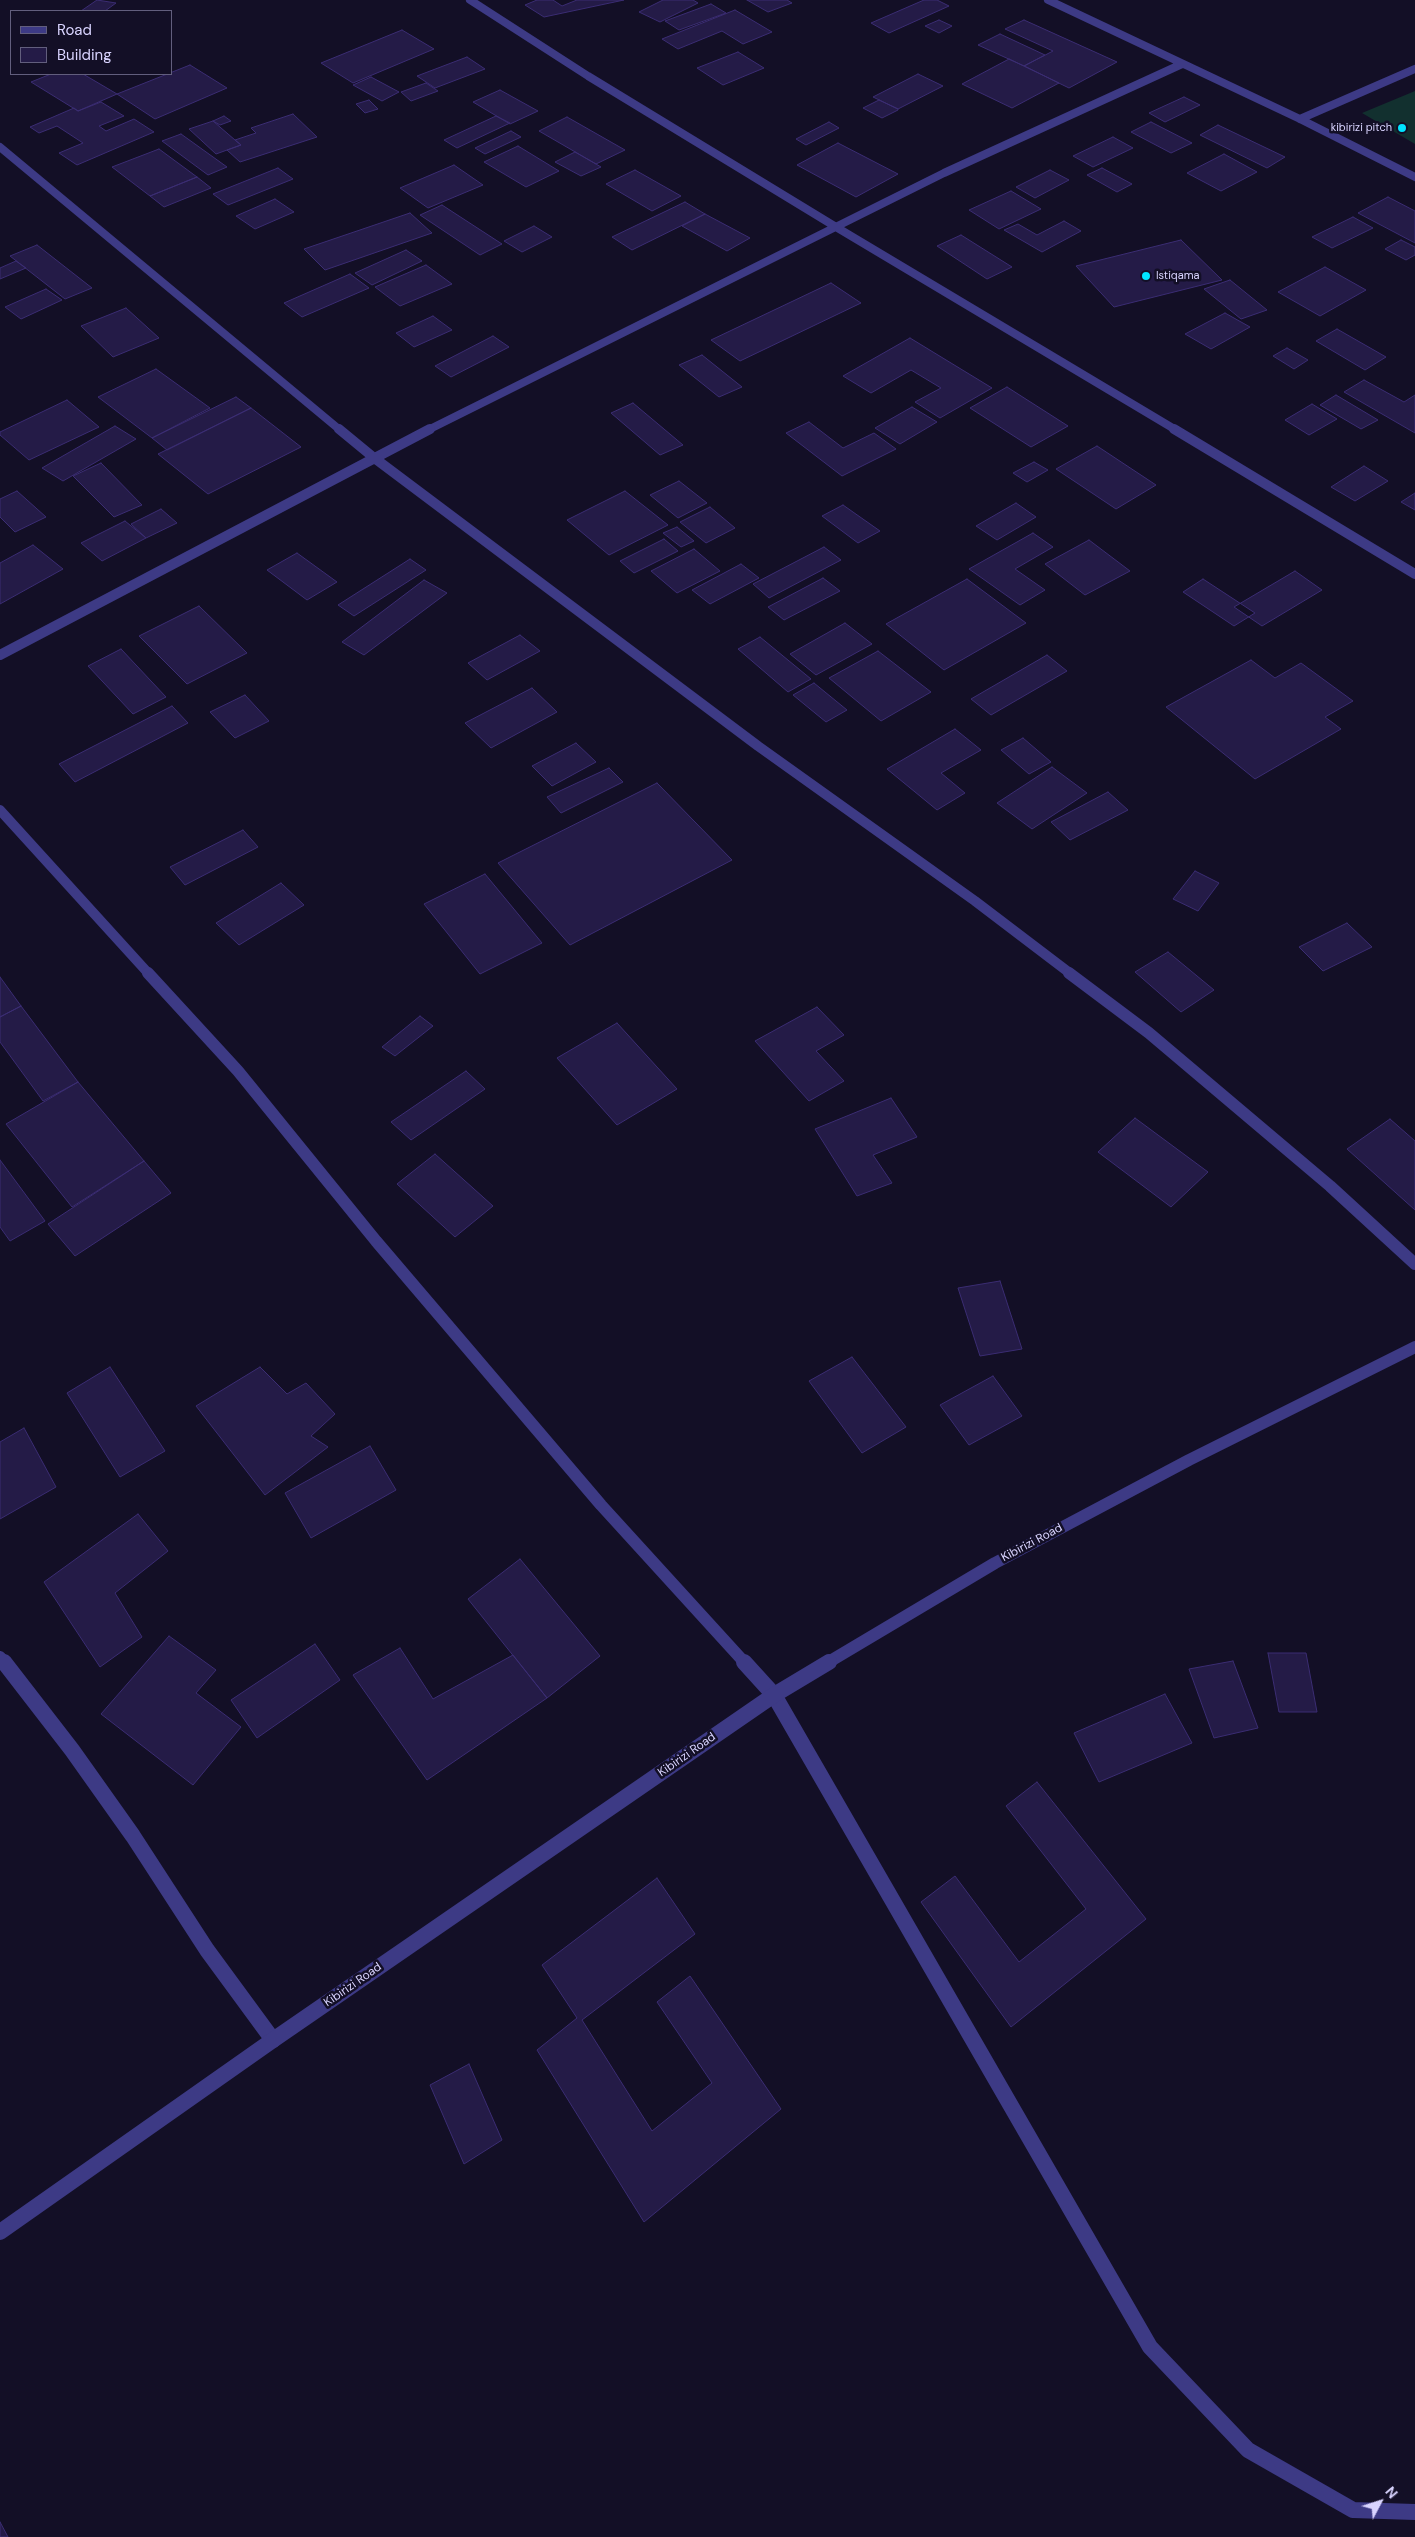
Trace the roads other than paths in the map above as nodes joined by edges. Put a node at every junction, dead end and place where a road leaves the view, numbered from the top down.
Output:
1 (470, 0) edge
2 (1048, 0) edge
3 (1182, 64) junction
4 (1415, 69) edge
5 (1300, 119) junction
6 (0, 146) edge
7 (1415, 177) edge
8 (836, 228) junction
9 (373, 457) junction
10 (1415, 574) edge
11 (0, 655) edge
12 (0, 810) edge
13 (1415, 1264) edge
14 (1415, 1346) edge
15 (0, 1657) edge
16 (774, 1695) junction
17 (273, 2040) junction
18 (0, 2232) edge
19 (1415, 2512) edge

1 - 8 street
2 - 3 street
3 - 5 street
3 - 8 street
4 - 5 street
5 - 7 street
6 - 9 street
8 - 9 street
8 - 10 street
9 - 11 street
9 - 13 street
12 - 16 street
14 - 16 street, Kibirizi Road
15 - 17 street
16 - 17 street, Kibirizi Road
16 - 19 street
17 - 18 street, Kibirizi Road

